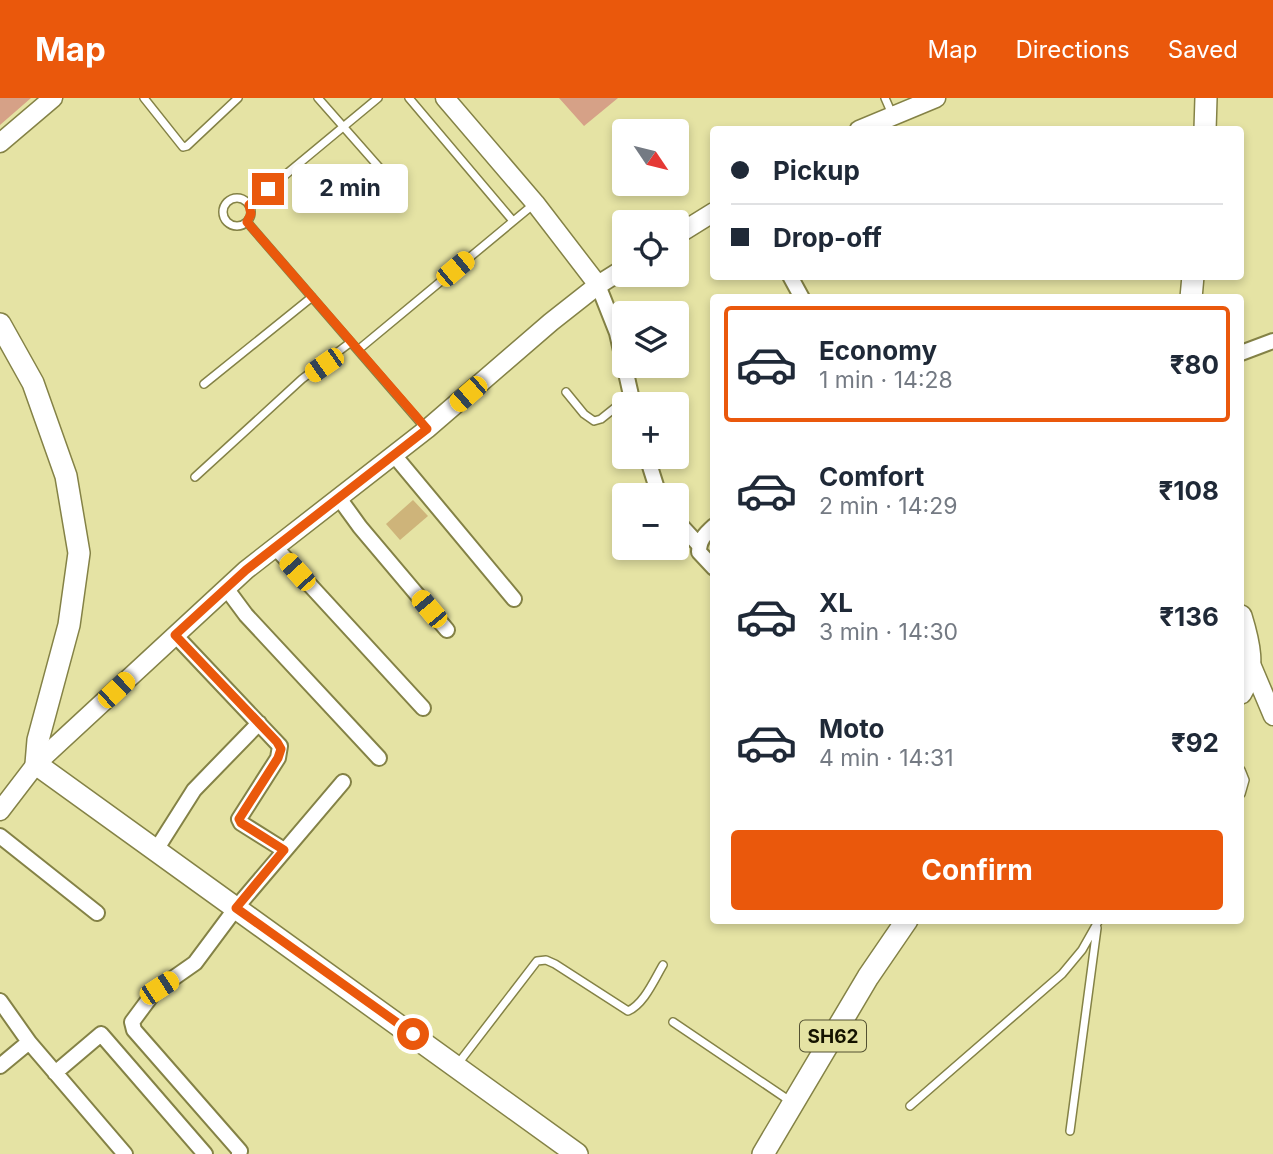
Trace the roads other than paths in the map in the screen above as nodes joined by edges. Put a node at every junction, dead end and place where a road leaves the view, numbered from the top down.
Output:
1 (53, 98) edge
2 (144, 98) edge
3 (238, 98) edge
4 (318, 98) edge
5 (378, 98) edge
6 (409, 98) edge
7 (445, 98) edge
8 (936, 98) edge
9 (1206, 98) edge
10 (889, 106) edge
11 (344, 126) junction
12 (864, 126) edge
13 (1205, 126) edge
14 (0, 143) edge
15 (400, 191) dead end
16 (534, 203) junction
17 (249, 205) junction
18 (710, 214) edge
19 (513, 221) junction
20 (247, 222) junction
21 (689, 228) edge
22 (612, 282) edge
23 (602, 292) junction
24 (312, 297) junction
25 (0, 324) edge
26 (1273, 341) edge
27 (351, 342) junction
28 (358, 350) junction
29 (1244, 352) edge
30 (204, 384) dead end
31 (566, 392) dead end
32 (630, 392) edge
33 (612, 412) edge
34 (427, 429) junction
35 (394, 455) junction
36 (195, 477) dead end
37 (339, 498) junction
38 (710, 530) edge
39 (689, 534) edge
40 (699, 545) junction
41 (275, 547) junction
42 (710, 564) edge
43 (226, 588) junction
44 (514, 599) dead end
45 (1244, 626) edge
46 (447, 630) dead end
47 (175, 635) junction
48 (1256, 679) edge
49 (423, 708) dead end
50 (1273, 716) edge
51 (259, 723) junction
52 (379, 758) dead end
53 (36, 764) junction
54 (343, 782) dead end
55 (0, 810) edge
56 (0, 836) edge
57 (156, 850) junction
58 (284, 850) junction
59 (236, 908) junction
60 (97, 913) dead end
61 (903, 924) edge
62 (1097, 924) edge
63 (1098, 924) edge
64 (663, 965) dead end
65 (0, 1001) edge
66 (673, 1022) dead end
67 (29, 1042) junction
68 (0, 1066) edge
69 (457, 1066) junction
70 (55, 1073) junction
71 (794, 1104) junction
72 (910, 1106) dead end
73 (1070, 1131) dead end
74 (125, 1154) edge
75 (195, 1154) edge
76 (239, 1154) edge
77 (577, 1154) edge
78 (763, 1154) edge

1 - 14 street
2 - 3 lane
4 - 11 lane
5 - 11 lane
6 - 19 lane
7 - 16 street
8 - 10 street
9 - 13 main road
10 - 12 street
11 - 15 lane
11 - 17 lane
16 - 19 lane
16 - 23 street
17 - 20 lane
17 - 20 lane
18 - 21 street
19 - 28 lane
20 - 24 lane
22 - 23 street
23 - 32 street
23 - 34 street
24 - 27 lane
24 - 30 lane
25 - 53 main road
26 - 29 street
27 - 28 lane
27 - 36 lane
28 - 34 lane
31 - 33 lane
34 - 35 street
35 - 37 street
35 - 44 street
37 - 41 street
37 - 46 street
38 - 40 street
39 - 40 street
40 - 42 street
41 - 43 street
41 - 49 street
43 - 47 street
43 - 52 street
45 - 48 main road
47 - 51 street
47 - 53 street
48 - 50 street
51 - 57 street
51 - 58 street
53 - 55 street
53 - 57 main road
54 - 58 street
56 - 60 street
57 - 59 main road
58 - 59 street
59 - 69 main road
59 - 76 street
61 - 71 main road, SH62
62 - 72 lane
63 - 73 lane
64 - 69 lane
65 - 67 street
66 - 71 lane
67 - 68 street
67 - 70 street
69 - 77 main road
70 - 74 street
70 - 75 street
71 - 78 main road, SH62

